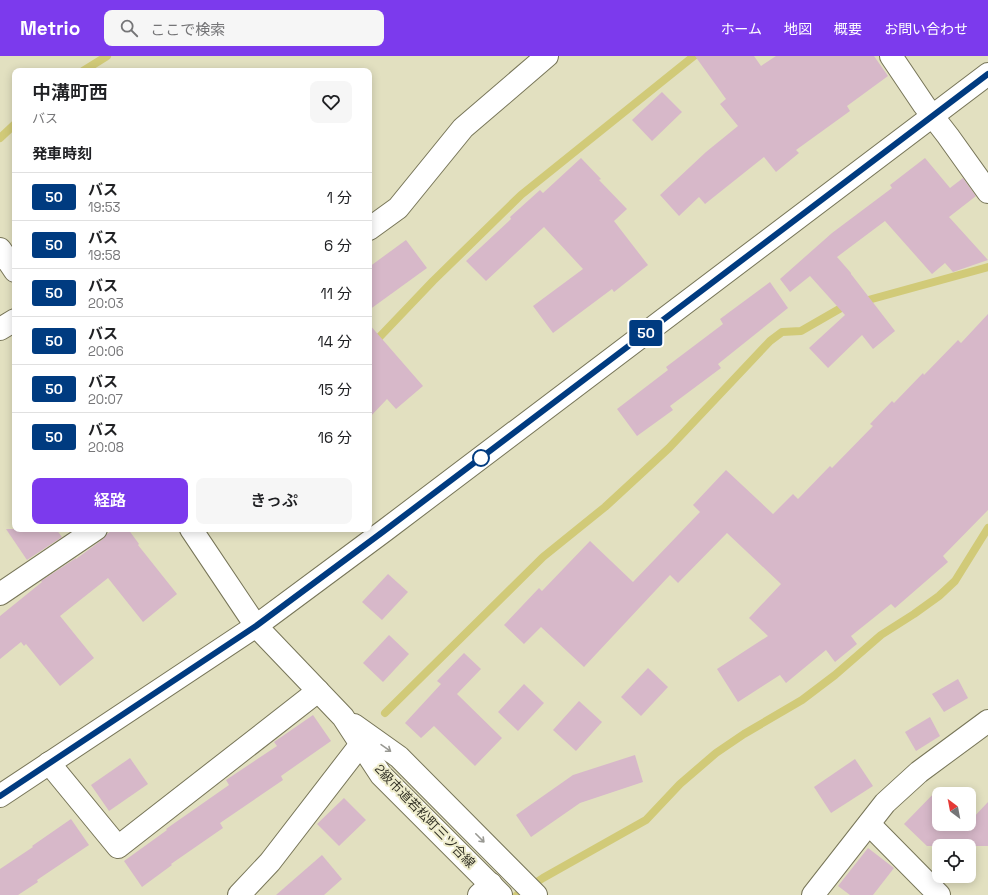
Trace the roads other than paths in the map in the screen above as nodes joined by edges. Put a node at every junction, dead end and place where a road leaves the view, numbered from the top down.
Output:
1 (547, 56) edge
2 (891, 56) edge
3 (988, 74) edge
4 (933, 116) junction
5 (988, 192) edge
6 (372, 227) edge
7 (0, 249) edge
8 (12, 267) edge
9 (12, 322) edge
10 (0, 329) edge
11 (92, 532) edge
12 (193, 532) edge
13 (0, 594) edge
14 (256, 626) junction
15 (318, 691) junction
16 (343, 717) junction
17 (988, 721) edge
18 (361, 744) junction
19 (49, 763) junction
20 (0, 796) edge
21 (869, 824) junction
22 (490, 891) edge
23 (239, 895) edge
24 (536, 895) edge
25 (813, 895) edge
26 (939, 895) edge

1 - 6 street
2 - 4 street
3 - 4 street
4 - 5 street
4 - 14 street
7 - 8 street
9 - 10 street
11 - 13 street
12 - 14 street, 2級市道若松町三ツ合線
14 - 15 street, 2級市道若松町三ツ合線
14 - 19 street
15 - 16 street, 2級市道若松町三ツ合線
15 - 19 street
16 - 18 street, 2級市道若松町三ツ合線
16 -> 24 street
17 - 21 street
18 - 22 street, 2級市道若松町三ツ合線
18 - 23 street
19 - 20 street
21 - 25 street
21 - 26 street

